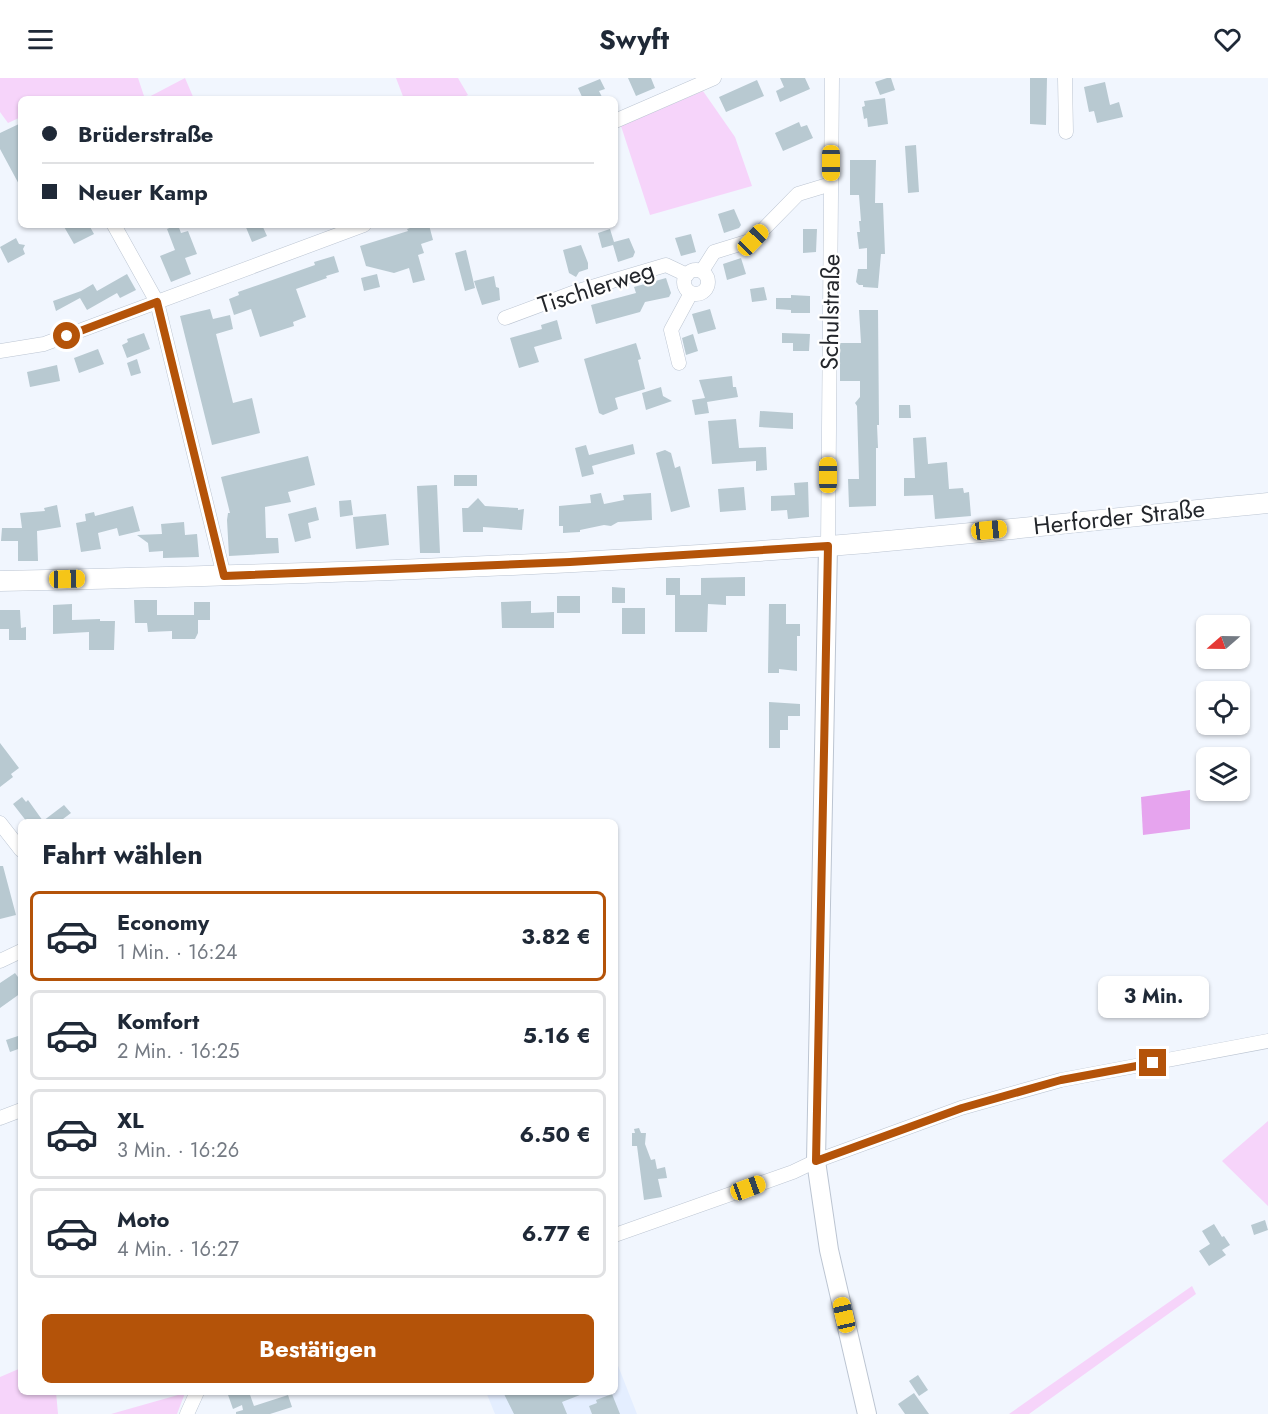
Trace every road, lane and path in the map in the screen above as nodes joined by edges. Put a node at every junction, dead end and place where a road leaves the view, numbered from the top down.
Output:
1 (714, 78) edge
2 (832, 78) edge
3 (1065, 78) edge
4 (618, 120) edge
5 (1066, 132) dead end
6 (831, 184) junction
7 (116, 228) edge
8 (356, 228) edge
9 (702, 272) junction
10 (687, 275) junction
11 (691, 293) junction
12 (157, 302) junction
13 (505, 318) dead end
14 (0, 351) edge
15 (679, 363) dead end
16 (1268, 503) edge
17 (828, 546) junction
18 (224, 576) junction
19 (0, 581) edge
20 (0, 823) edge
21 (18, 846) edge
22 (18, 952) edge
23 (0, 961) edge
24 (1268, 1041) edge
25 (18, 1111) edge
26 (0, 1118) edge
27 (816, 1161) junction
28 (618, 1234) edge
29 (196, 1395) edge
30 (187, 1414) edge
31 (867, 1414) edge

1 - 4 street
2 - 6 street, Schulstraße
3 - 5 street
6 - 9 street
6 - 17 street, Schulstraße
7 - 12 street
8 - 12 street
9 - 10 street
9 - 11 street
10 - 11 street
10 - 13 street, Tischlerweg
11 - 15 street, Tischlerweg
12 - 14 street
12 - 18 street
16 - 17 main road, Herforder Straße
17 - 18 main road, Herforder Straße
17 - 27 street
18 - 19 main road, Herforder Straße
20 - 21 street
22 - 23 street
24 - 27 street
25 - 26 street
27 - 28 street
27 - 31 street
29 - 30 street

